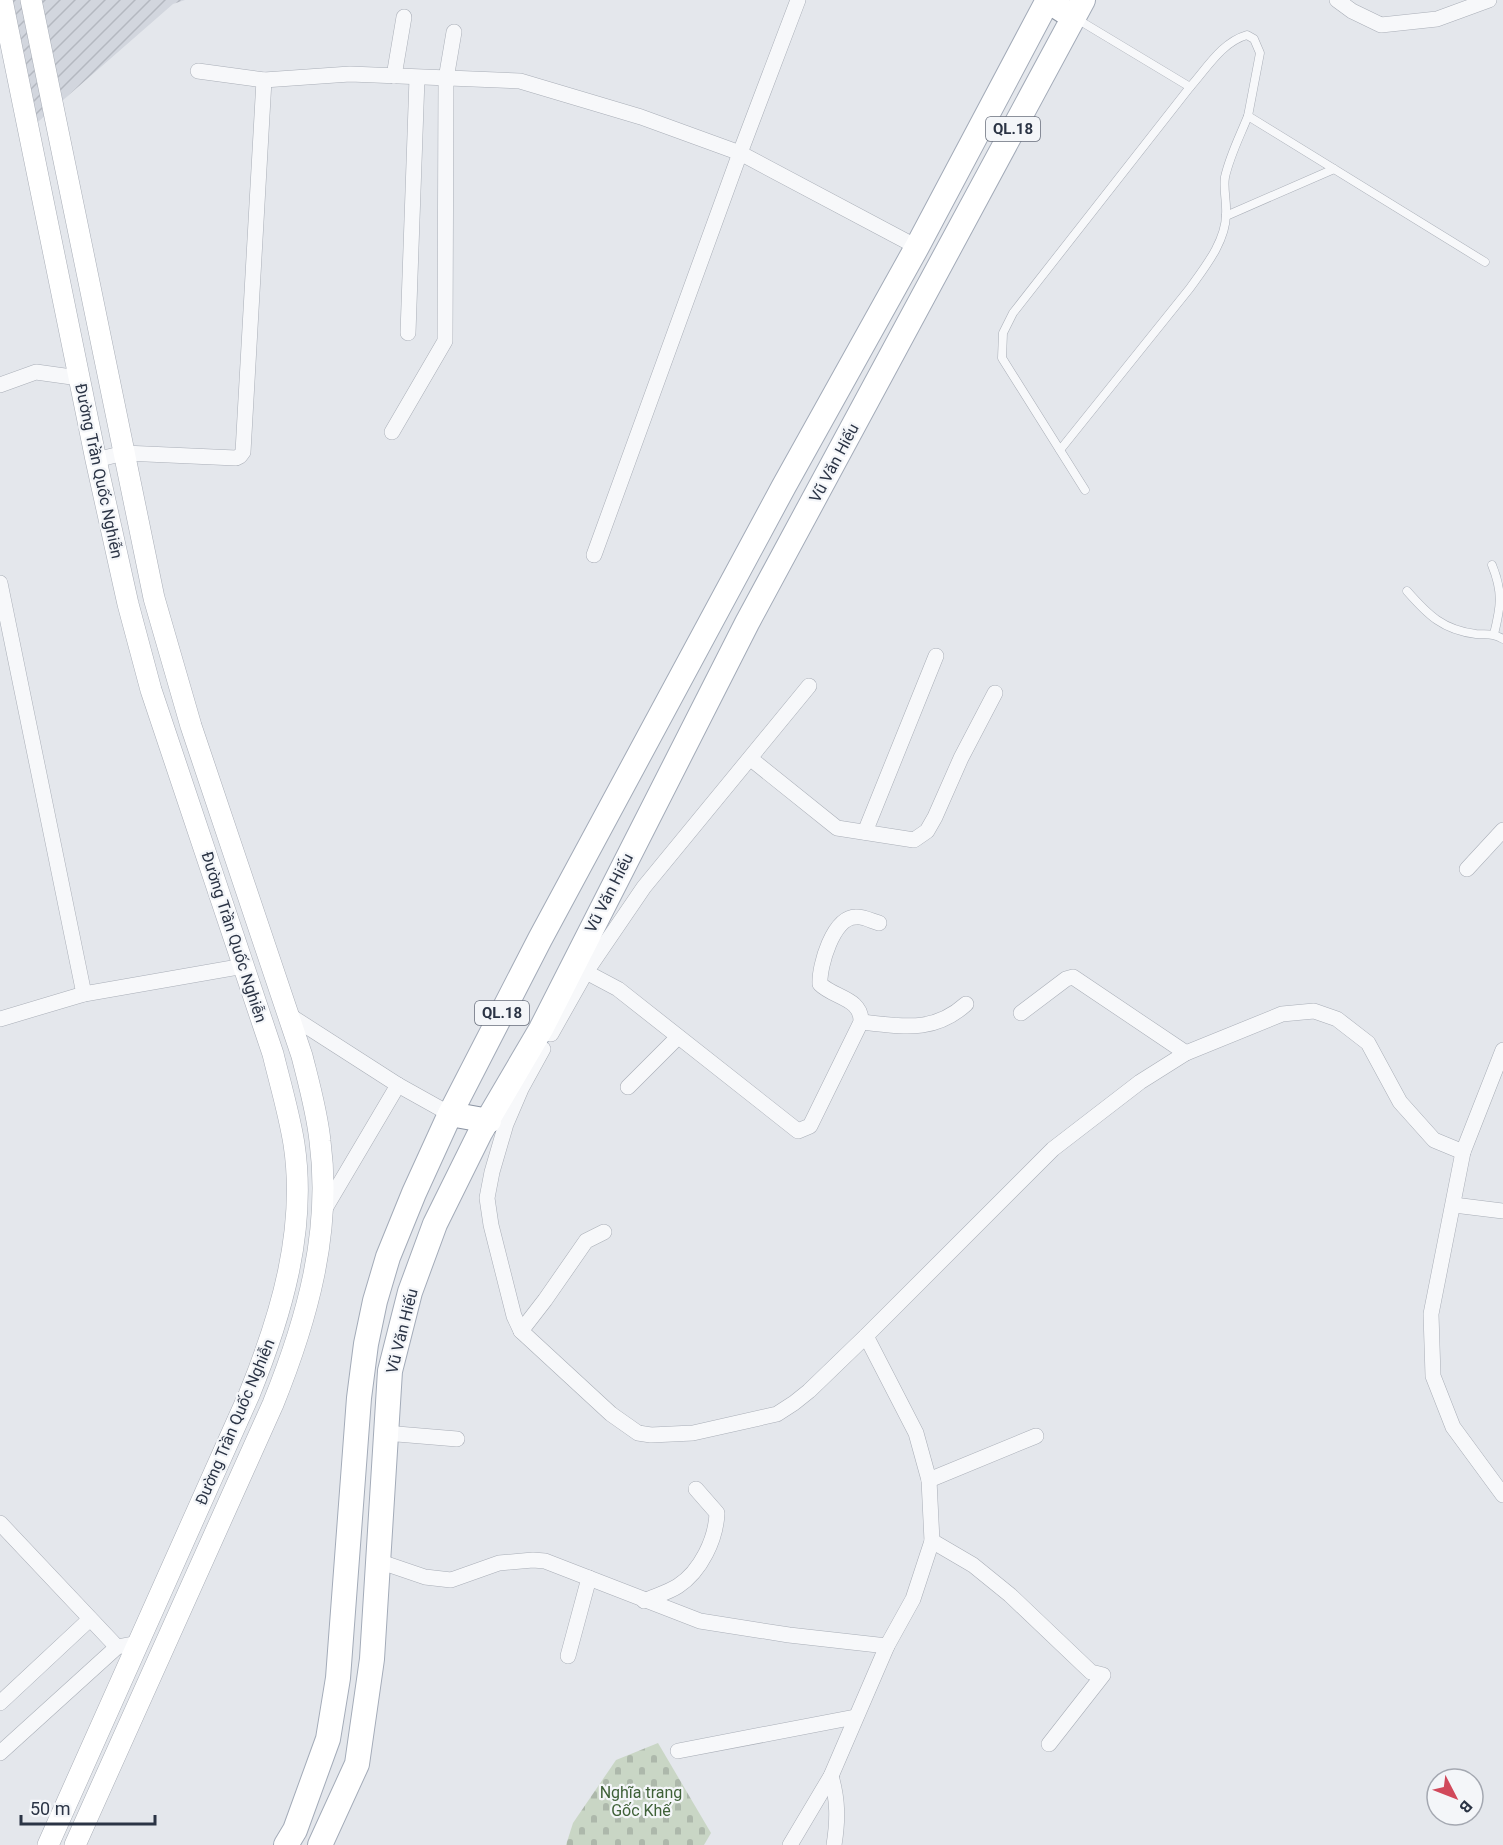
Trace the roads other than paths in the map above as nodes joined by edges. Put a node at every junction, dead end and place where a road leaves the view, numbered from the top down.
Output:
1 (3, 0) edge
2 (31, 0) edge
3 (798, 0) edge
4 (1337, 0) edge
5 (1489, 0) edge
6 (1048, 1) edge
7 (1078, 8) edge
8 (404, 17) dead end
9 (454, 32) dead end
10 (198, 70) dead end
11 (394, 76) junction
12 (417, 78) junction
13 (446, 79) junction
14 (264, 80) junction
15 (1190, 87) junction
16 (1248, 116) junction
17 (740, 153) junction
18 (1334, 169) junction
19 (1226, 216) junction
20 (917, 247) junction
21 (1485, 262) dead end
22 (408, 333) dead end
23 (78, 373) junction
24 (0, 385) edge
25 (392, 432) dead end
26 (1060, 450) junction
27 (124, 453) junction
28 (96, 460) junction
29 (1085, 490) dead end
30 (594, 555) dead end
31 (1492, 565) dead end
32 (0, 583) edge
33 (1407, 591) dead end
34 (1494, 634) junction
35 (1503, 639) edge
36 (936, 656) dead end
37 (809, 686) dead end
38 (995, 693) dead end
39 (751, 759) junction
40 (1503, 830) edge
41 (865, 832) junction
42 (1467, 869) dead end
43 (879, 923) dead end
44 (244, 966) junction
45 (586, 972) junction
46 (84, 994) junction
47 (966, 1004) dead end
48 (1021, 1013) dead end
49 (289, 1015) junction
50 (0, 1019) edge
51 (861, 1022) junction
52 (546, 1032) junction
53 (678, 1037) junction
54 (1503, 1050) edge
55 (1186, 1053) junction
56 (398, 1085) junction
57 (628, 1087) dead end
58 (450, 1114) junction
59 (489, 1120) junction
60 (1463, 1152) junction
61 (1454, 1204) junction
62 (1503, 1211) edge
63 (321, 1214) junction
64 (604, 1232) dead end
65 (521, 1331) junction
66 (866, 1336) junction
67 (385, 1433) junction
68 (1036, 1436) dead end
69 (457, 1439) dead end
70 (928, 1480) junction
71 (696, 1489) dead end
72 (1503, 1495) edge
73 (1, 1527) edge
74 (932, 1540) junction
75 (378, 1561) junction
76 (589, 1578) junction
77 (644, 1601) junction
78 (90, 1619) junction
79 (138, 1643) junction
80 (887, 1646) junction
81 (117, 1647) junction
82 (163, 1648) junction
83 (568, 1656) dead end
84 (0, 1703) edge
85 (855, 1718) junction
86 (1049, 1744) dead end
87 (678, 1751) dead end
88 (0, 1753) edge
89 (831, 1776) junction
90 (48, 1845) edge
91 (75, 1845) edge
92 (286, 1845) edge
93 (320, 1845) edge
94 (790, 1845) edge
95 (834, 1845) edge

1 - 23 main road, Đường Trần Quốc Nghiễn
2 - 27 main road, Đường Trần Quốc Nghiễn
3 - 17 street
4 - 5 street
6 - 7 main road
6 - 20 main road, Vũ Văn Hiếu / QL.18
7 - 15 lane
7 - 52 main road, Vũ Văn Hiếu / QL.18
8 - 11 street
9 - 13 street
10 - 14 street
11 - 12 street
11 - 14 street
12 - 13 street
12 - 22 street
13 - 17 street
13 - 25 street
14 - 27 street
15 - 16 lane
15 - 26 lane
16 - 18 lane
16 - 19 lane
17 - 20 street
17 - 30 street
18 - 19 lane
18 - 21 lane
19 - 26 lane
20 - 58 main road, Vũ Văn Hiếu / QL.18
23 - 24 street
23 - 28 main road, Đường Trần Quốc Nghiễn
26 - 29 lane
27 - 28 street
27 - 49 main road, Đường Trần Quốc Nghiễn
28 - 44 main road, Đường Trần Quốc Nghiễn
31 - 34 lane
32 - 46 street
33 - 34 lane
34 - 35 lane
36 - 41 street
37 - 39 street
38 - 41 street
39 - 41 street
39 - 45 street
40 - 42 street
43 - 51 street
44 - 46 street
44 - 79 main road, Đường Trần Quốc Nghiễn
45 - 52 street
45 - 53 street
46 - 50 street
47 - 51 street
48 - 55 street
49 - 56 street
49 - 63 main road, Đường Trần Quốc Nghiễn
51 - 53 street
52 - 59 main road, Vũ Văn Hiếu / QL.18
52 - 65 street
53 - 57 street
54 - 60 street
55 - 60 street
55 - 66 street
56 - 58 street
56 - 63 street
58 - 59 main road
58 - 92 main road, Vũ Văn Hiếu / QL.18
59 - 67 main road, Vũ Văn Hiếu / QL.18
60 - 61 street
61 - 62 street
61 - 72 street
63 - 82 main road, Đường Trần Quốc Nghiễn
64 - 65 street
65 - 66 street
66 - 70 street
67 - 69 street
67 - 75 main road, Vũ Văn Hiếu / QL.18
68 - 70 street
70 - 74 street
71 - 77 street
73 - 78 street
74 - 80 street
74 - 86 street
75 - 76 street
75 - 93 main road, Vũ Văn Hiếu / QL.18
76 - 77 street
76 - 83 street
77 - 80 street
78 - 81 street
78 - 84 street
79 - 81 street
79 - 82 main road
79 - 90 main road, Đường Trần Quốc Nghiễn
80 - 85 street
81 - 88 street
82 - 91 main road, Đường Trần Quốc Nghiễn
85 - 87 street
85 - 89 street
89 - 94 street
89 - 95 street

